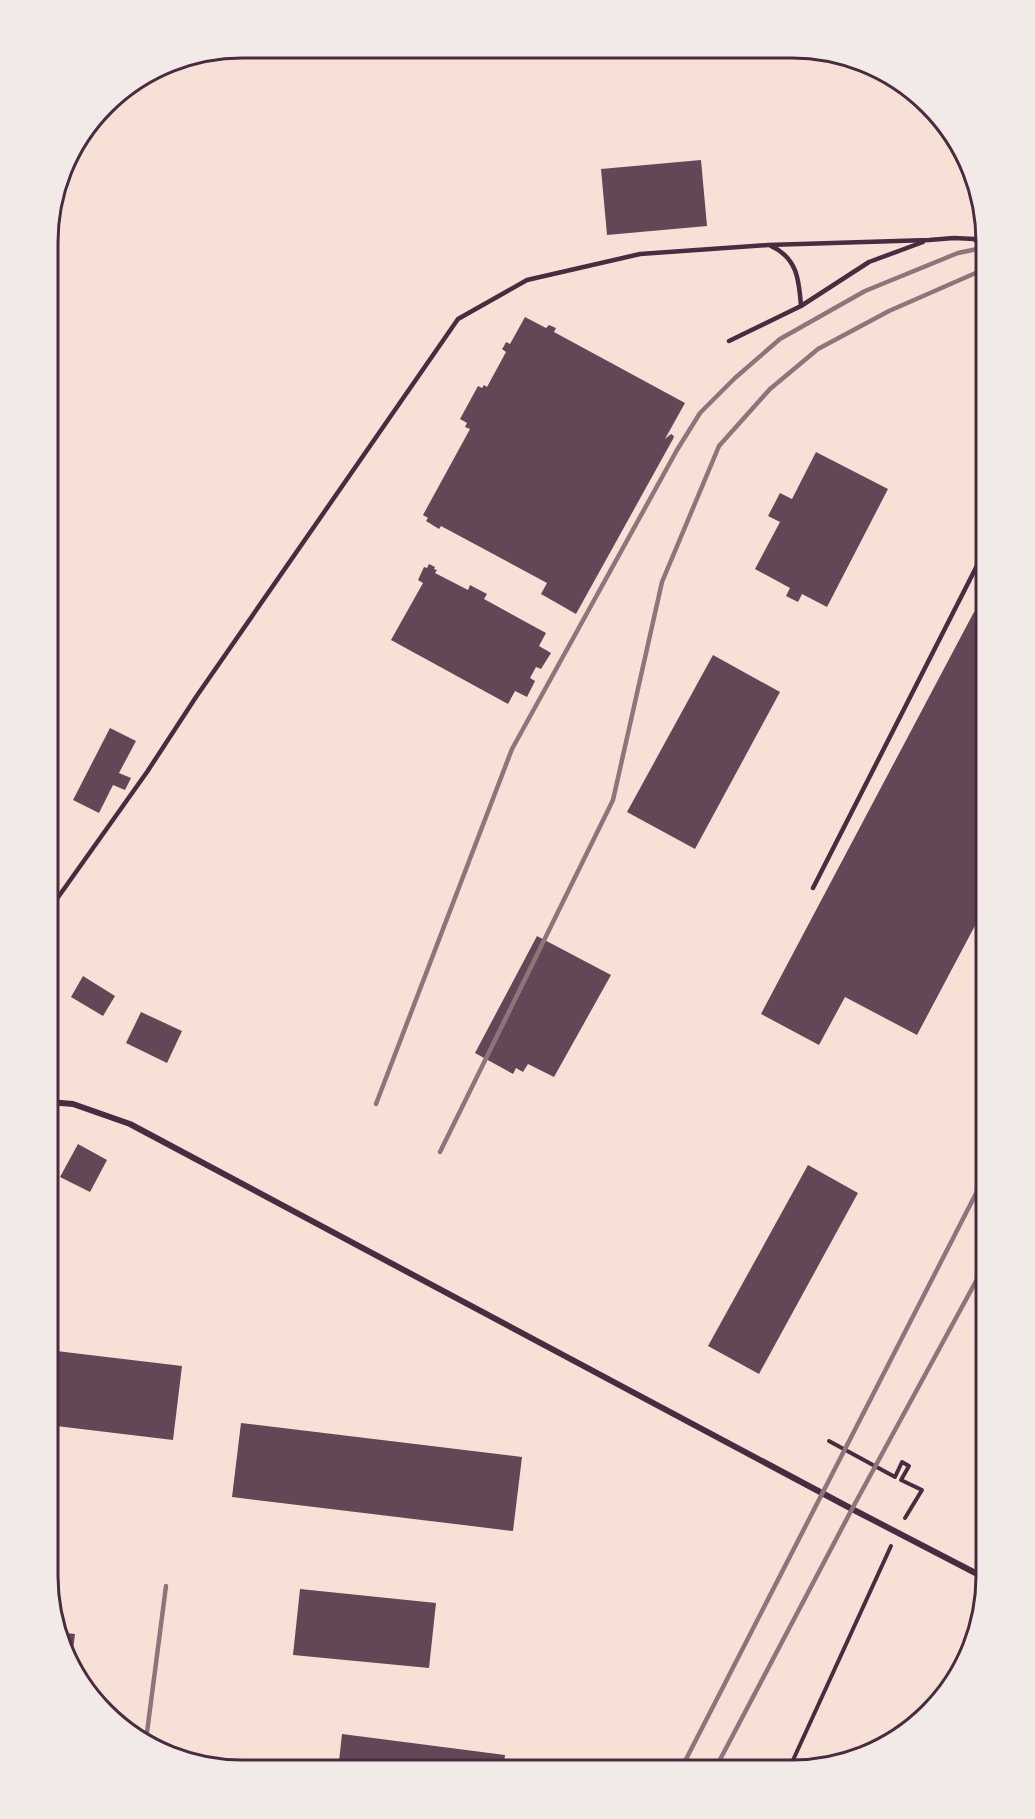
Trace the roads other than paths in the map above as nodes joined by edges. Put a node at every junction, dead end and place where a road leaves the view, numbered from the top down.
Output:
1 (929, 240) junction
2 (976, 241) edge
3 (768, 245) junction
4 (801, 306) junction
5 (729, 341) dead end
6 (976, 568) edge
7 (813, 888) dead end
8 (58, 897) edge
9 (58, 1103) edge
10 (976, 1573) edge

1 - 2 lane
1 - 3 lane
1 - 4 lane
3 - 4 lane
3 - 8 lane
4 - 5 lane
6 - 7 lane
9 - 10 street

